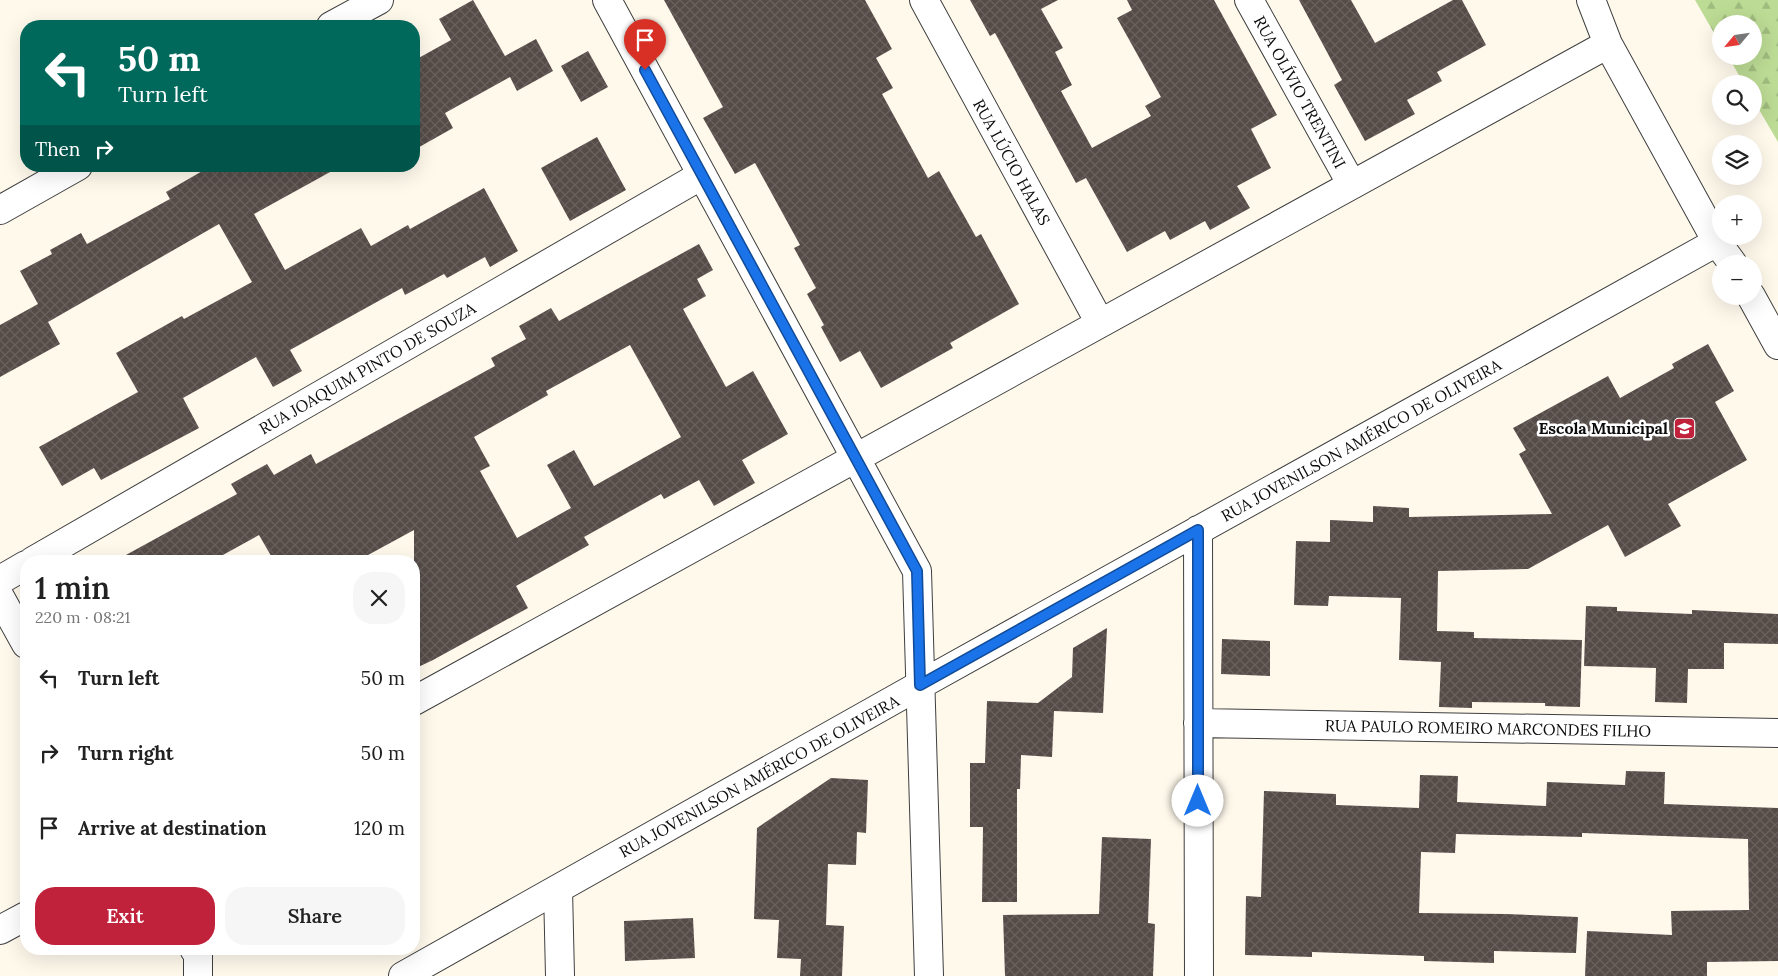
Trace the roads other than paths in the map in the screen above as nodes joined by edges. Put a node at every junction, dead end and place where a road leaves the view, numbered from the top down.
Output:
1 (379, 0) edge
2 (607, 0) edge
3 (924, 0) edge
4 (1249, 0) edge
5 (1591, 0) edge
6 (342, 20) edge
7 (1608, 44) junction
8 (67, 172) edge
9 (702, 175) junction
10 (1352, 185) junction
11 (0, 210) edge
12 (1712, 233) edge
13 (1712, 245) edge
14 (1756, 305) edge
15 (1100, 323) junction
16 (1778, 345) edge
17 (856, 458) junction
18 (1198, 530) junction
19 (42, 555) edge
20 (20, 568) edge
21 (0, 580) edge
22 (0, 597) edge
23 (20, 633) edge
24 (920, 685) junction
25 (420, 698) edge
26 (1198, 723) junction
27 (1778, 733) edge
28 (558, 889) junction
29 (20, 919) edge
30 (0, 930) edge
31 (198, 955) edge
32 (198, 976) edge
33 (403, 976) edge
34 (560, 976) edge
35 (929, 976) edge
36 (1199, 976) edge

1 - 6 street
2 - 9 street
3 - 15 street, RUA LÚCIO HALAS
4 - 10 street, RUA OLÍVIO TRENTINI
5 - 7 street
7 - 10 street
7 - 12 street
8 - 11 street
9 - 17 street
9 - 19 street, RUA JOAQUIM PINTO DE SOUZA
10 - 15 street
13 - 18 street, RUA JOVENILSON AMÉRICO DE OLIVEIRA
14 - 16 street
15 - 17 street
17 - 24 street
17 - 25 street
18 - 24 street, RUA JOVENILSON AMÉRICO DE OLIVEIRA
18 - 26 street
20 - 21 street
22 - 23 street
24 - 28 street, RUA JOVENILSON AMÉRICO DE OLIVEIRA
24 - 35 street
26 - 27 street, RUA PAULO ROMEIRO MARCONDES FILHO
26 - 36 street
28 - 33 street, RUA JOVENILSON AMÉRICO DE OLIVEIRA
28 - 34 street
29 - 30 street
31 - 32 street

